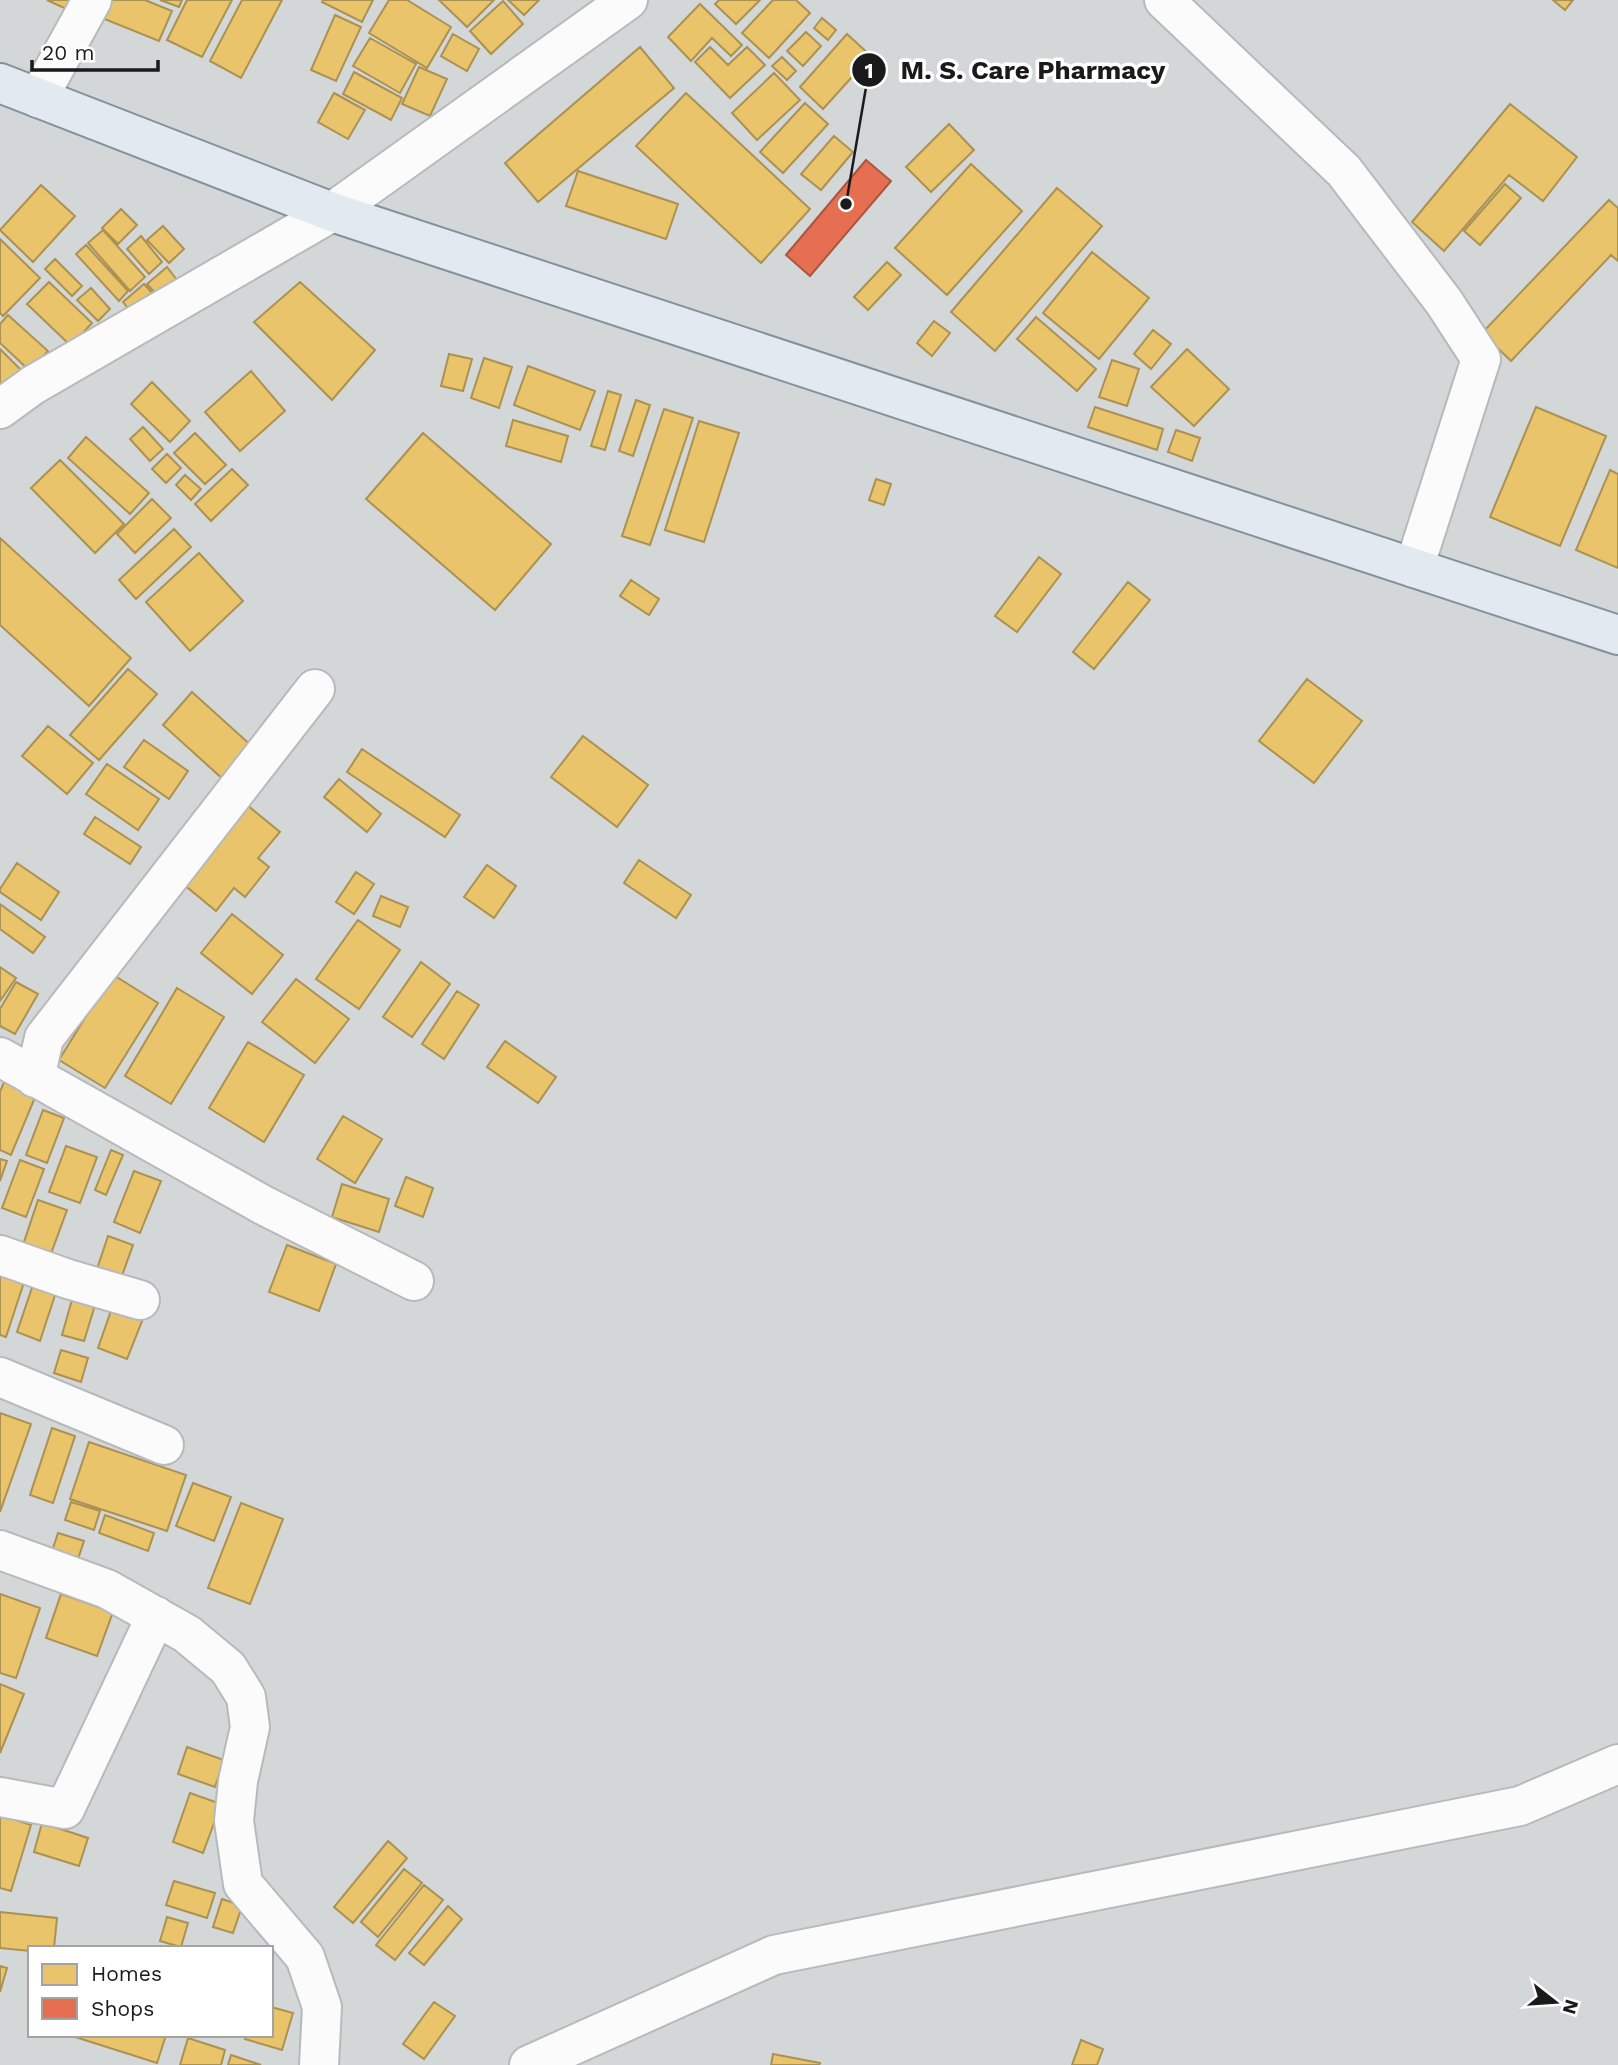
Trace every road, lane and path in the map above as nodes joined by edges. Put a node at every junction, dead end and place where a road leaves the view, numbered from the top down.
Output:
1 (92, 0) edge
2 (628, 0) edge
3 (1164, 0) edge
4 (0, 83) edge
5 (38, 98) junction
6 (332, 212) junction
7 (0, 409) edge
8 (1415, 568) junction
9 (1618, 635) edge
10 (316, 689) dead end
11 (0, 1057) edge
12 (35, 1078) junction
13 (0, 1255) edge
14 (414, 1281) dead end
15 (139, 1300) dead end
16 (0, 1377) edge
17 (164, 1445) dead end
18 (0, 1550) edge
19 (156, 1616) junction
20 (1618, 1764) edge
21 (0, 1797) edge
22 (319, 2065) edge
23 (529, 2065) edge

1 - 5 street
2 - 6 street
3 - 8 street
4 - 5 main road
5 - 6 main road
6 - 7 street
6 - 8 main road
8 - 9 main road
10 - 12 street
11 - 12 street
12 - 14 street
13 - 15 street
16 - 17 street
18 - 19 street
19 - 21 street
19 - 22 street
20 - 23 street

